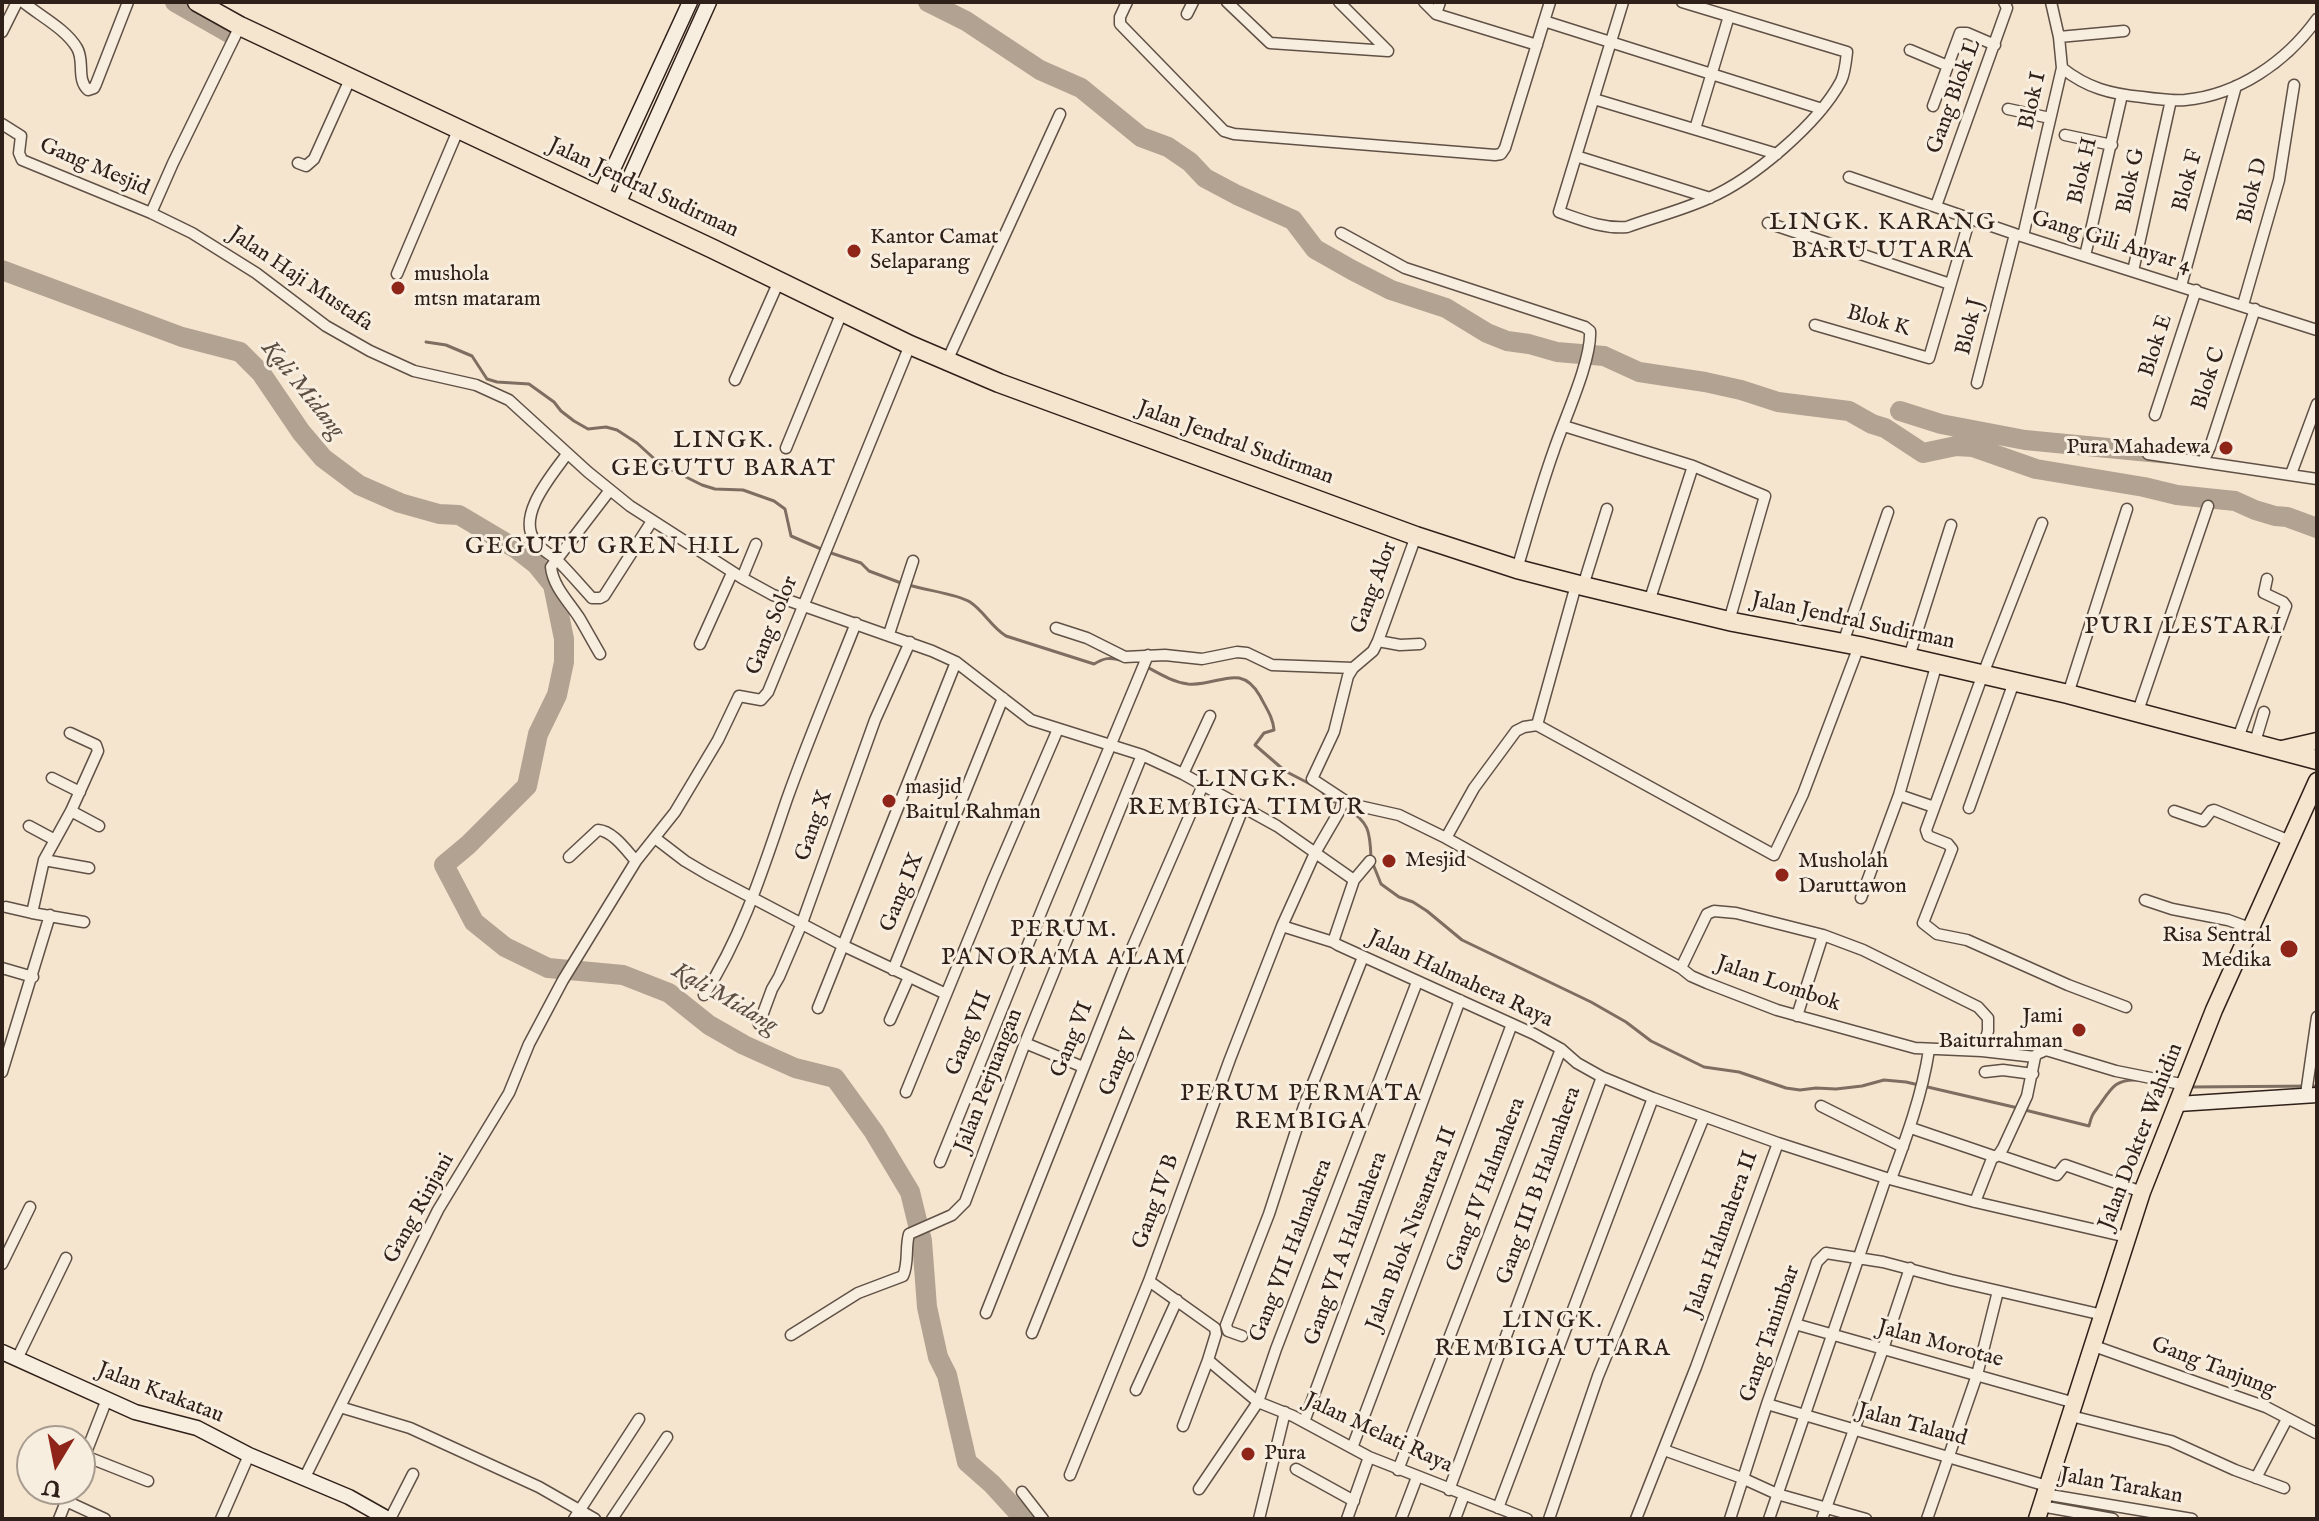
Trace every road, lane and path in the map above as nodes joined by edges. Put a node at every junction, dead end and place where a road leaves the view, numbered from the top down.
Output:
1 (128, 2) edge
2 (197, 2) edge
3 (690, 2) edge
4 (709, 2) edge
5 (1127, 2) edge
6 (1193, 2) edge
7 (1227, 2) edge
8 (1339, 2) edge
9 (1424, 2) edge
10 (1440, 2) edge
11 (1550, 2) edge
12 (1623, 2) edge
13 (1682, 2) edge
14 (2004, 2) edge
15 (2051, 2) edge
16 (16, 3) edge
17 (216, 7) edge
18 (1187, 14) dead end
19 (1436, 14) junction
20 (1729, 16) junction
21 (2317, 19) edge
22 (1544, 21) junction
23 (240, 26) junction
24 (2124, 31) dead end
25 (2, 32) edge
26 (2059, 37) junction
27 (1611, 42) junction
28 (1537, 45) junction
29 (1995, 45) junction
30 (1910, 50) dead end
31 (1948, 66) junction
32 (2062, 68) junction
33 (1711, 74) junction
34 (351, 77) junction
35 (2294, 85) dead end
36 (2236, 86) junction
37 (2122, 95) junction
38 (1594, 99) junction
39 (2171, 100) junction
40 (1933, 106) dead end
41 (1822, 109) junction
42 (2008, 109) dead end
43 (1060, 114) dead end
44 (2050, 118) junction
45 (2, 124) edge
46 (459, 128) junction
47 (1695, 129) junction
48 (2065, 135) dead end
49 (2112, 145) junction
50 (1777, 154) junction
51 (1576, 156) junction
52 (298, 163) dead end
53 (1849, 177) dead end
54 (1710, 198) junction
55 (609, 200) junction
56 (1936, 206) junction
57 (151, 213) junction
58 (1970, 218) junction
59 (1768, 223) dead end
60 (1341, 233) dead end
61 (2019, 235) junction
62 (2085, 256) junction
63 (2133, 271) junction
64 (397, 274) dead end
65 (779, 281) junction
66 (1950, 284) junction
67 (2181, 286) junction
68 (2196, 290) junction
69 (2243, 305) junction
70 (2255, 309) junction
71 (842, 312) junction
72 (1815, 325) dead end
73 (2317, 330) edge
74 (910, 345) junction
75 (947, 361) junction
76 (735, 380) dead end
77 (1977, 383) dead end
78 (2317, 404) edge
79 (2155, 415) dead end
80 (1564, 426) junction
81 (786, 448) dead end
82 (567, 454) junction
83 (2148, 454) dead end
84 (2203, 462) junction
85 (1693, 466) junction
86 (2292, 470) junction
87 (2317, 479) edge
88 (610, 490) junction
89 (2208, 506) dead end
90 (1607, 509) dead end
91 (2127, 509) dead end
92 (1888, 512) dead end
93 (652, 521) junction
94 (2042, 523) dead end
95 (1951, 525) dead end
96 (1416, 536) junction
97 (756, 544) dead end
98 (557, 560) junction
99 (913, 561) dead end
100 (1517, 569) junction
101 (737, 576) junction
102 (2267, 579) dead end
103 (1579, 586) junction
104 (1649, 602) junction
105 (804, 606) junction
106 (1729, 621) junction
107 (856, 623) junction
108 (1056, 628) dead end
109 (889, 634) junction
110 (1378, 641) junction
111 (910, 642) junction
112 (700, 644) dead end
113 (1420, 644) dead end
114 (1851, 644) junction
115 (600, 654) dead end
116 (1909, 657) junction
117 (1145, 661) junction
118 (956, 662) junction
119 (1937, 663) junction
120 (1353, 668) junction
121 (1983, 674) junction
122 (2014, 682) junction
123 (2068, 694) junction
124 (1003, 698) junction
125 (2138, 711) junction
126 (2264, 712) dead end
127 (1210, 716) dead end
128 (1537, 725) junction
129 (1058, 729) junction
130 (70, 733) dead end
131 (2246, 740) junction
132 (2317, 741) edge
133 (1110, 745) junction
134 (2282, 749) junction
135 (1142, 755) junction
136 (2317, 760) edge
137 (1183, 774) junction
138 (52, 778) dead end
139 (1203, 785) junction
140 (2316, 787) edge
141 (80, 792) junction
142 (1899, 795) junction
143 (1342, 804) junction
144 (1244, 806) junction
145 (1934, 807) junction
146 (1969, 808) dead end
147 (71, 811) junction
148 (2174, 811) dead end
149 (29, 826) dead end
150 (99, 826) dead end
151 (655, 838) junction
152 (1446, 838) junction
153 (55, 840) junction
154 (2290, 841) junction
155 (1315, 853) junction
156 (569, 857) dead end
157 (44, 860) junction
158 (636, 861) junction
159 (1370, 861) dead end
160 (89, 868) dead end
161 (1354, 880) junction
162 (753, 896) junction
163 (1861, 898) dead end
164 (2145, 900) dead end
165 (6, 907) dead end
166 (32, 913) junction
167 (50, 915) junction
168 (84, 922) dead end
169 (802, 923) junction
170 (1282, 926) junction
171 (2250, 928) junction
172 (1823, 935) junction
173 (1333, 942) junction
174 (842, 945) junction
175 (1363, 957) junction
176 (576, 961) joint
177 (2, 968) edge
178 (1681, 968) junction
179 (893, 970) junction
180 (33, 977) junction
181 (909, 977) junction
182 (1417, 982) junction
183 (946, 994) junction
184 (704, 995) dead end
185 (1460, 1000) junction
186 (2126, 1007) dead end
187 (818, 1008) dead end
188 (1797, 1016) junction
189 (2317, 1017) edge
190 (890, 1020) dead end
191 (759, 1024) dead end
192 (1512, 1024) junction
193 (1025, 1043) junction
194 (2315, 1048) edge
195 (1561, 1049) junction
196 (1929, 1050) junction
197 (1982, 1051) junction
198 (2035, 1057) junction
199 (1083, 1067) junction
200 (2, 1072) edge
201 (1985, 1072) dead end
202 (2033, 1074) junction
203 (1602, 1077) junction
204 (2310, 1091) edge
205 (906, 1092) dead end
206 (2182, 1095) junction
207 (1653, 1098) junction
208 (1821, 1106) dead end
209 (1704, 1117) junction
210 (1911, 1128) junction
211 (1778, 1143) junction
212 (1903, 1147) junction
213 (1996, 1156) junction
214 (940, 1162) dead end
215 (1888, 1178) junction
216 (2142, 1192) junction
217 (1975, 1202) junction
218 (30, 1207) dead end
219 (2127, 1237) junction
220 (1859, 1257) junction
221 (66, 1258) dead end
222 (2, 1264) edge
223 (1910, 1268) junction
224 (1149, 1281) junction
225 (1998, 1291) junction
226 (1177, 1300) junction
227 (986, 1313) dead end
228 (2103, 1315) junction
229 (1795, 1324) junction
230 (1032, 1333) dead end
231 (791, 1335) dead end
232 (1831, 1335) junction
233 (1242, 1336) dead end
234 (2094, 1346) junction
235 (1883, 1349) junction
236 (2, 1352) edge
237 (17, 1359) junction
238 (1208, 1360) junction
239 (1977, 1375) junction
240 (1136, 1390) dead end
241 (107, 1399) junction
242 (1258, 1402) junction
243 (1767, 1404) junction
244 (340, 1407) junction
245 (2073, 1410) junction
246 (1285, 1412) junction
247 (1805, 1417) junction
248 (639, 1419) dead end
249 (2287, 1419) junction
250 (1304, 1422) junction
251 (1183, 1426) dead end
252 (96, 1428) edge
253 (1853, 1431) junction
254 (2316, 1433) edge
255 (667, 1437) dead end
256 (1352, 1448) junction
257 (1664, 1450) junction
258 (249, 1455) junction
259 (1948, 1455) junction
260 (1369, 1457) junction
261 (96, 1460) edge
262 (1296, 1469) dead end
263 (1398, 1470) junction
264 (413, 1474) dead end
265 (1070, 1475) dead end
266 (1417, 1477) junction
267 (1742, 1478) junction
268 (2256, 1478) junction
269 (304, 1479) junction
270 (148, 1481) dead end
271 (2284, 1488) dead end
272 (1199, 1489) dead end
273 (1449, 1490) junction
274 (1022, 1492) dead end
275 (1777, 1494) junction
276 (1464, 1495) junction
277 (1354, 1501) junction
278 (2042, 1501) edge
279 (75, 1505) edge
280 (1498, 1508) junction
281 (577, 1514) edge
282 (1825, 1514) edge
283 (2066, 1515) edge
284 (1509, 1516) edge
285 (105, 1519) edge
286 (221, 1519) edge
287 (389, 1519) edge
288 (595, 1519) edge
289 (612, 1519) edge
290 (1043, 1519) edge
291 (1259, 1519) edge
292 (1347, 1519) edge
293 (1401, 1519) edge
294 (1455, 1519) edge
295 (1527, 1519) edge
296 (1549, 1519) edge
297 (1636, 1519) edge
298 (1730, 1519) edge
299 (1769, 1519) edge
300 (1866, 1519) edge
301 (1927, 1519) edge
302 (2113, 1519) edge
303 (2192, 1519) edge

1 - 16 street
2 - 17 highway, Jalan Jendral Sudirman
3 - 55 street
4 - 55 street
5 - 28 street
6 - 18 street
7 - 8 street
9 - 19 street
10 - 19 street
11 - 22 street
12 - 27 street
13 - 20 street
14 - 29 street, Gang Blok L
15 - 26 street, Blok I
16 - 25 street
17 - 23 highway, Jalan Jendral Sudirman
19 - 28 street
20 - 33 street
20 - 41 street
21 - 36 street
22 - 27 street
22 - 28 street
23 - 34 highway, Jalan Jendral Sudirman
23 - 57 street
24 - 26 street
26 - 32 street, Blok I
27 - 33 street
27 - 38 street
29 - 31 street
29 - 56 street, Gang Blok L
30 - 31 street
31 - 40 street
32 - 37 street
32 - 44 street, Blok I
33 - 41 street
33 - 47 street
34 - 46 highway, Jalan Jendral Sudirman
34 - 52 street
35 - 69 street, Blok D
36 - 39 street
36 - 67 street, Blok F
37 - 39 street
37 - 49 street, Blok H
38 - 47 street
38 - 51 street
39 - 63 street, Blok G
41 - 50 street
42 - 44 street
43 - 75 street
44 - 61 street, Blok I
45 - 57 street, Gang Mesjid
46 - 55 highway, Jalan Jendral Sudirman
46 - 64 street
47 - 50 street
48 - 49 street
49 - 62 street, Blok H
50 - 54 street
51 - 54 street
51 - 54 street
53 - 56 street, Gang Gili Anyar 4
55 - 65 highway, Jalan Jendral Sudirman
56 - 58 street, Gang Gili Anyar 4
57 - 82 street, Jalan Haji Mustafa
58 - 61 street, Gang Gili Anyar 4
58 - 66 street
59 - 66 street
60 - 80 street
61 - 62 street, Gang Gili Anyar 4
61 - 77 street, Blok J
62 - 63 street, Gang Gili Anyar 4
63 - 67 street, Gang Gili Anyar 4
65 - 71 highway, Jalan Jendral Sudirman
65 - 76 street
66 - 72 street, Blok K
67 - 68 street, Gang Gili Anyar 4
68 - 69 street, Gang Gili Anyar 4
68 - 79 street, Blok E
69 - 70 street, Gang Gili Anyar 4
70 - 73 street, Gang Gili Anyar 4
70 - 84 street, Blok C
71 - 74 highway, Jalan Jendral Sudirman
71 - 81 street
74 - 75 highway, Jalan Jendral Sudirman
74 - 105 street, Gang Solor
75 - 96 highway, Jalan Jendral Sudirman
78 - 86 street
80 - 85 street
80 - 100 street
82 - 88 street, Jalan Haji Mustafa
82 - 98 street
83 - 84 street
84 - 86 street
85 - 104 street
85 - 106 street
86 - 87 street
88 - 93 street, Jalan Haji Mustafa
88 - 98 street
89 - 125 street
90 - 103 street
91 - 123 street
92 - 114 street
93 - 98 street
93 - 101 street, Jalan Haji Mustafa
94 - 121 street
95 - 116 street
96 - 100 highway, Jalan Jendral Sudirman
96 - 110 street, Gang Alor
97 - 101 street
98 - 115 street
99 - 109 street
100 - 103 highway, Jalan Jendral Sudirman
101 - 105 street, Jalan Haji Mustafa
101 - 112 street
102 - 131 street
103 - 104 highway, Jalan Jendral Sudirman
103 - 128 street
104 - 106 highway, Jalan Jendral Sudirman
105 - 107 street
105 - 151 street, Gang Solor
106 - 114 highway, Jalan Jendral Sudirman
107 - 109 street
107 - 162 street
108 - 117 street
109 - 111 street
110 - 113 street
110 - 120 street, Gang Alor
111 - 118 street
111 - 169 street, Gang X
114 - 116 highway, Jalan Jendral Sudirman
114 - 128 street
116 - 119 highway, Jalan Jendral Sudirman
117 - 120 street
117 - 133 street, Gang VII
118 - 124 street
118 - 174 street
119 - 121 highway, Jalan Jendral Sudirman
119 - 142 street
120 - 143 street, Gang Alor
121 - 122 highway, Jalan Jendral Sudirman
121 - 145 street
122 - 123 highway, Jalan Jendral Sudirman
122 - 146 street
123 - 125 highway, Jalan Jendral Sudirman
124 - 129 street
124 - 179 street, Gang IX
125 - 131 highway, Jalan Jendral Sudirman
126 - 131 street
127 - 137 street
128 - 152 street
129 - 133 street
129 - 183 street
130 - 141 street
131 - 134 highway, Jalan Jendral Sudirman
132 - 134 main road
133 - 135 street
133 - 214 street, Gang VII
134 - 136 highway, Jalan Jendral Sudirman
135 - 137 street
135 - 193 street, Jalan Perjuangan
137 - 139 street
138 - 141 street
139 - 144 street
139 - 199 street, Gang VI
140 - 154 main road, Jalan Dokter Wahidin
141 - 147 street
142 - 145 street
142 - 163 street
143 - 152 street, Jalan Lombok
143 - 155 street
144 - 155 street
144 - 230 street, Gang V
145 - 186 street
147 - 150 street
147 - 153 street
148 - 154 street
149 - 153 street
151 - 158 street, Gang Solor
151 - 162 street
152 - 178 street, Jalan Lombok
153 - 157 street
154 - 171 main road, Jalan Dokter Wahidin
155 - 161 street
155 - 170 street, Gang IV B
156 - 158 street
157 - 160 street
157 - 166 street
158 - 176 street, Gang Solor
159 - 161 street
161 - 173 street, Jalan Halmahera Raya
162 - 169 street
162 - 184 street
164 - 171 street
165 - 166 street
166 - 167 street
167 - 168 street
167 - 180 street
169 - 174 street
169 - 191 street, Gang X
170 - 173 street
170 - 224 street, Gang IV B
171 - 206 main road, Jalan Dokter Wahidin
172 - 178 street
172 - 188 street
172 - 197 street
173 - 175 street, Jalan Halmahera Raya
174 - 179 street
174 - 187 street
175 - 182 street, Jalan Halmahera Raya
175 - 233 street
176 - 244 street, Gang Rinjani
177 - 180 street
178 - 188 street, Jalan Lombok
179 - 181 street
180 - 200 street
181 - 183 street
181 - 190 street
182 - 185 street, Jalan Halmahera Raya
182 - 242 street, Gang VII Halmahera
183 - 205 street
185 - 192 street, Jalan Halmahera Raya
185 - 250 street, Gang VI A Halmahera
188 - 196 street, Jalan Lombok
189 - 194 street
192 - 195 street, Jalan Halmahera Raya
192 - 256 street, Jalan Blok Nusantara II
193 - 199 street
193 - 231 street, Jalan Perjuangan
194 - 204 street
195 - 203 street, Jalan Halmahera Raya
195 - 263 street, Gang IV Halmahera
196 - 197 street, Jalan Lombok
196 - 210 street
197 - 198 street, Jalan Lombok
198 - 202 street
198 - 206 street, Jalan Lombok
199 - 227 street, Gang VI
201 - 202 street
202 - 213 street
203 - 207 street, Jalan Halmahera Raya
203 - 273 street, Gang III B Halmahera
204 - 206 street
206 - 216 main road, Jalan Dokter Wahidin
207 - 209 street, Jalan Halmahera Raya
207 - 280 street
208 - 212 street
209 - 211 street, Jalan Halmahera Raya
209 - 296 street
210 - 212 street
210 - 213 street
211 - 215 street, Jalan Halmahera Raya
211 - 257 street, Jalan Halmahera II
212 - 215 street
213 - 216 street
213 - 217 street
215 - 217 street, Jalan Halmahera Raya
215 - 220 street
216 - 219 main road, Jalan Dokter Wahidin
217 - 219 street, Jalan Halmahera Raya
218 - 222 street
219 - 228 main road, Jalan Dokter Wahidin
220 - 223 street, Gang Tanimbar
220 - 229 street, Gang Tanimbar
220 - 232 street
221 - 237 street
223 - 225 street, Gang Tanimbar
223 - 235 street
224 - 226 street
224 - 265 street, Gang IV B
225 - 228 street, Gang Tanimbar
225 - 239 street
226 - 238 street
226 - 240 street
228 - 234 main road, Jalan Dokter Wahidin
229 - 232 street, Jalan Morotae
229 - 243 street, Gang Tanimbar
232 - 235 street, Jalan Morotae
232 - 247 street
234 - 245 main road, Jalan Dokter Wahidin
234 - 249 street, Gang Tanjung
235 - 239 street, Jalan Morotae
235 - 253 street
236 - 237 street, Jalan Krakatau
237 - 241 street, Jalan Krakatau
238 - 242 street, Jalan Melati Raya
238 - 251 street
239 - 245 street, Jalan Morotae
239 - 259 street
241 - 252 street
241 - 258 street, Jalan Krakatau
242 - 246 street, Jalan Melati Raya
242 - 272 street, Gang VII Halmahera
243 - 247 street, Jalan Talaud
243 - 267 street, Gang Tanimbar
244 - 269 street, Gang Rinjani
244 - 281 street
245 - 268 street, Jalan Morotae
245 - 278 main road, Jalan Dokter Wahidin
246 - 250 street, Jalan Melati Raya
246 - 291 street
247 - 253 street, Jalan Talaud
247 - 275 street
248 - 281 street
249 - 254 street, Gang Tanjung
249 - 268 street
250 - 256 street, Jalan Melati Raya
253 - 259 street, Jalan Talaud
253 - 282 street
255 - 289 street
256 - 260 street, Jalan Melati Raya
257 - 267 street
257 - 297 street, Jalan Halmahera II
258 - 269 street, Jalan Krakatau
258 - 286 street
259 - 278 street, Jalan Talaud
259 - 301 street
260 - 263 street, Jalan Melati Raya
260 - 277 street
261 - 270 street
262 - 277 street
263 - 266 street, Jalan Melati Raya
264 - 287 street
266 - 273 street, Jalan Melati Raya
266 - 293 street
267 - 275 street
267 - 298 street, Gang Tanimbar
268 - 271 street, Jalan Morotae
269 - 287 street, Jalan Krakatau
273 - 276 street, Jalan Melati Raya
274 - 290 street
275 - 282 street
275 - 299 street
276 - 280 street, Jalan Melati Raya
276 - 294 street
277 - 292 street
278 - 283 street
278 - 303 street, Jalan Tarakan
279 - 285 street
280 - 284 street, Jalan Melati Raya
281 - 288 street
282 - 300 street
283 - 302 street
284 - 295 street, Jalan Melati Raya

